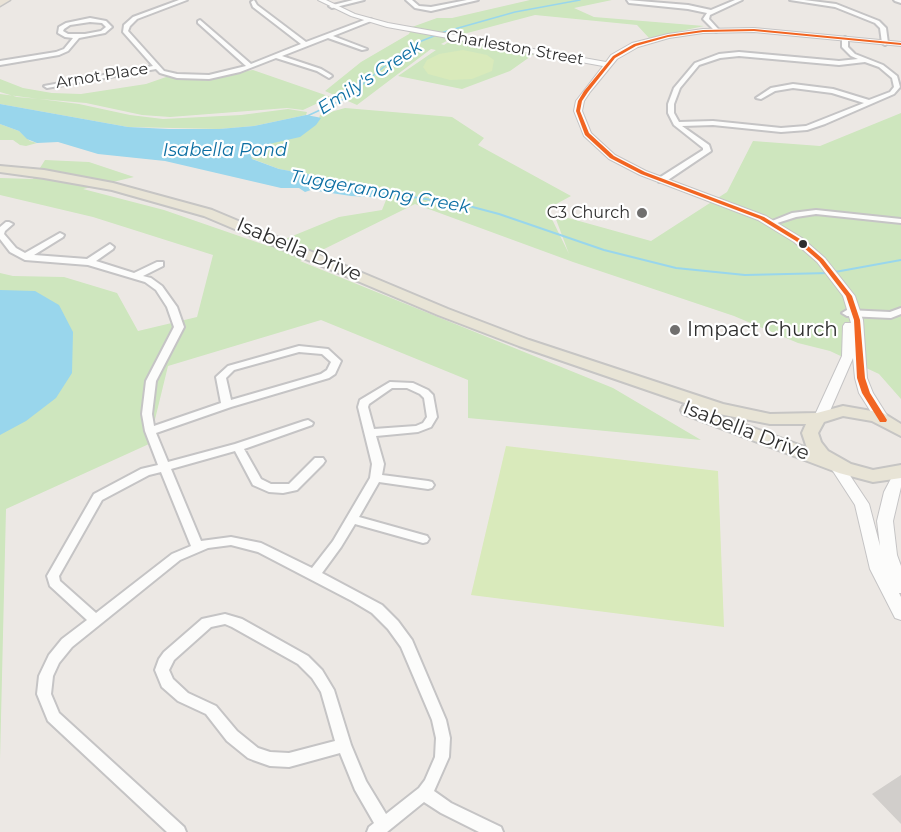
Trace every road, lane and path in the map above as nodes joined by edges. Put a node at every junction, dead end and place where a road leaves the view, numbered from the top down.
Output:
1 (6, 0) edge
2 (184, 0) edge
3 (321, 0) edge
4 (362, 0) edge
5 (409, 0) edge
6 (475, 0) edge
7 (739, 0) edge
8 (793, 0) edge
9 (897, 0) edge
10 (629, 1) edge
11 (800, 1) edge
12 (254, 2) dead end
13 (901, 2) edge
14 (0, 3) edge
15 (332, 6) junction
16 (793, 9) dead end
17 (711, 12) junction
18 (369, 20) junction
19 (200, 22) dead end
20 (126, 27) junction
21 (109, 28) junction
22 (716, 30) junction
23 (328, 36) junction
24 (77, 37) junction
25 (844, 39) junction
26 (885, 43) junction
27 (901, 44) edge
28 (306, 45) junction
29 (364, 49) dead end
30 (276, 56) junction
31 (864, 60) junction
32 (0, 63) edge
33 (607, 64) junction
34 (250, 66) junction
35 (157, 67) junction
36 (329, 76) dead end
37 (47, 86) dead end
38 (759, 98) dead end
39 (871, 103) junction
40 (676, 124) junction
41 (0, 171) edge
42 (662, 180) junction
43 (901, 221) edge
44 (771, 223) junction
45 (9, 224) dead end
46 (0, 234) edge
47 (60, 235) dead end
48 (110, 247) dead end
49 (25, 256) junction
50 (89, 262) junction
51 (160, 264) dead end
52 (135, 276) junction
53 (901, 311) edge
54 (852, 320) junction
55 (524, 343) junction
56 (227, 405) junction
57 (821, 417) junction
58 (890, 422) edge
59 (308, 423) dead end
60 (150, 431) junction
61 (901, 431) edge
62 (370, 433) junction
63 (238, 447) junction
64 (319, 461) dead end
65 (836, 465) junction
66 (165, 467) junction
67 (901, 471) edge
68 (376, 478) junction
69 (428, 485) dead end
70 (352, 519) junction
71 (423, 539) dead end
72 (197, 546) junction
73 (314, 575) junction
74 (901, 587) edge
75 (901, 613) edge
76 (96, 620) junction
77 (344, 745) junction
78 (424, 793) junction
79 (379, 828) edge
80 (178, 832) edge
81 (495, 832) edge

1 - 14 highway
2 - 20 street
3 - 15 street, Charleston Street
4 - 15 street
5 - 6 street
7 - 17 street
8 - 11 street
9 - 13 street
10 - 17 street
11 - 16 street
11 - 26 street
12 - 28 street
15 - 18 street, Charleston Street
17 - 22 street
18 - 23 street
18 - 33 street, Charleston Street
19 - 34 street
20 - 21 street
20 - 35 street
21 - 24 street
21 - 24 street
22 - 25 street
22 - 33 street
23 - 28 street
23 - 29 street
24 - 32 street
25 - 26 street
25 - 31 street
26 - 27 street
28 - 30 street
30 - 34 street
30 - 36 street
31 - 39 street
31 - 40 street
33 - 42 street
34 - 35 street
35 - 37 street, Arnot Place
38 - 39 street
39 - 40 street
40 - 42 street
41 - 55 main road, Isabella Drive
42 - 44 street
43 - 44 street
44 - 54 street
45 - 46 street
46 - 49 street
47 - 49 street
48 - 50 street
49 - 50 street
50 - 52 street
51 - 52 street
52 - 60 street
53 - 54 street
54 - 57 street
54 - 58 street
55 - 57 main road, Isabella Drive
55 - 65 main road, Isabella Drive
56 - 56 street
56 - 60 street
57 - 58 main road, Isabella Drive
57 - 65 main road
58 - 61 main road, Isabella Drive
59 - 63 street
60 - 66 street
62 - 62 street
62 - 68 street
63 - 64 street
63 - 66 street
65 - 67 main road, Isabella Drive
65 - 75 street
66 - 72 street
66 - 76 street
67 - 74 street
68 - 69 street
68 - 70 street
70 - 71 street
70 - 73 street
72 - 73 street
72 - 76 street
73 - 78 street
76 - 80 street
77 - 77 street
77 - 79 street
78 - 79 street
78 - 81 street

